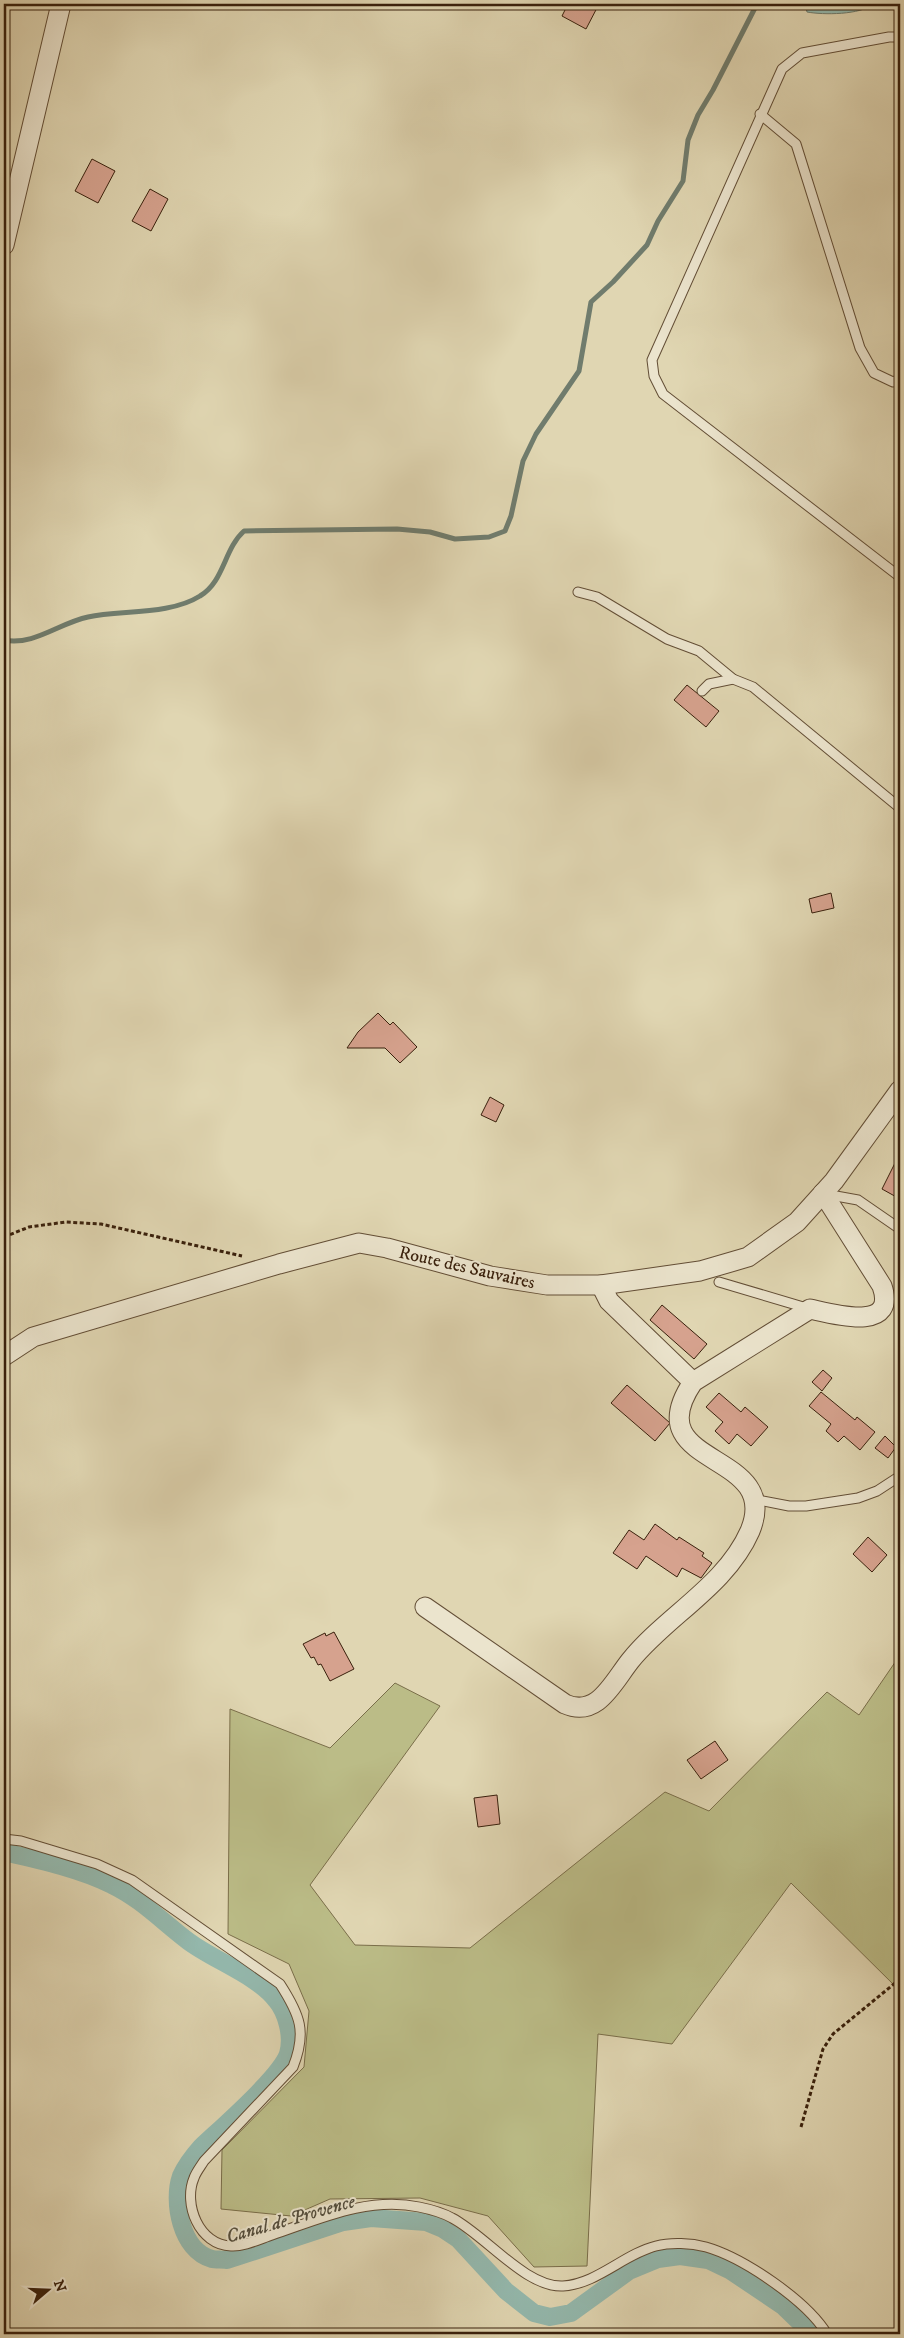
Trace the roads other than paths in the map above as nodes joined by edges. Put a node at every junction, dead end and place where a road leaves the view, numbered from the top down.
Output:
1 (61, 4) edge
2 (900, 36) edge
3 (760, 114) junction
4 (4, 245) edge
5 (900, 379) edge
6 (900, 577) edge
7 (578, 592) dead end
8 (733, 678) junction
9 (702, 690) dead end
10 (900, 808) edge
11 (900, 1090) edge
12 (823, 1193) junction
13 (900, 1229) edge
14 (720, 1282) dead end
15 (601, 1285) junction
16 (893, 1303) edge
17 (810, 1309) junction
18 (4, 1356) edge
19 (693, 1382) junction
20 (900, 1476) edge
21 (752, 1499) junction
22 (425, 1607) dead end
23 (4, 1839) edge
24 (827, 2334) edge

1 - 4 street
2 - 3 lane
3 - 5 lane
3 - 6 lane
7 - 8 lane
8 - 9 lane
8 - 10 lane
11 - 12 street, Route des Sauvaires
12 - 13 lane
12 - 15 street, Route des Sauvaires
12 - 16 street
14 - 17 lane
15 - 18 street, Route des Sauvaires
15 - 19 street
16 - 17 street
17 - 19 street
19 - 21 street
20 - 21 lane
21 - 22 street
23 - 24 lane

